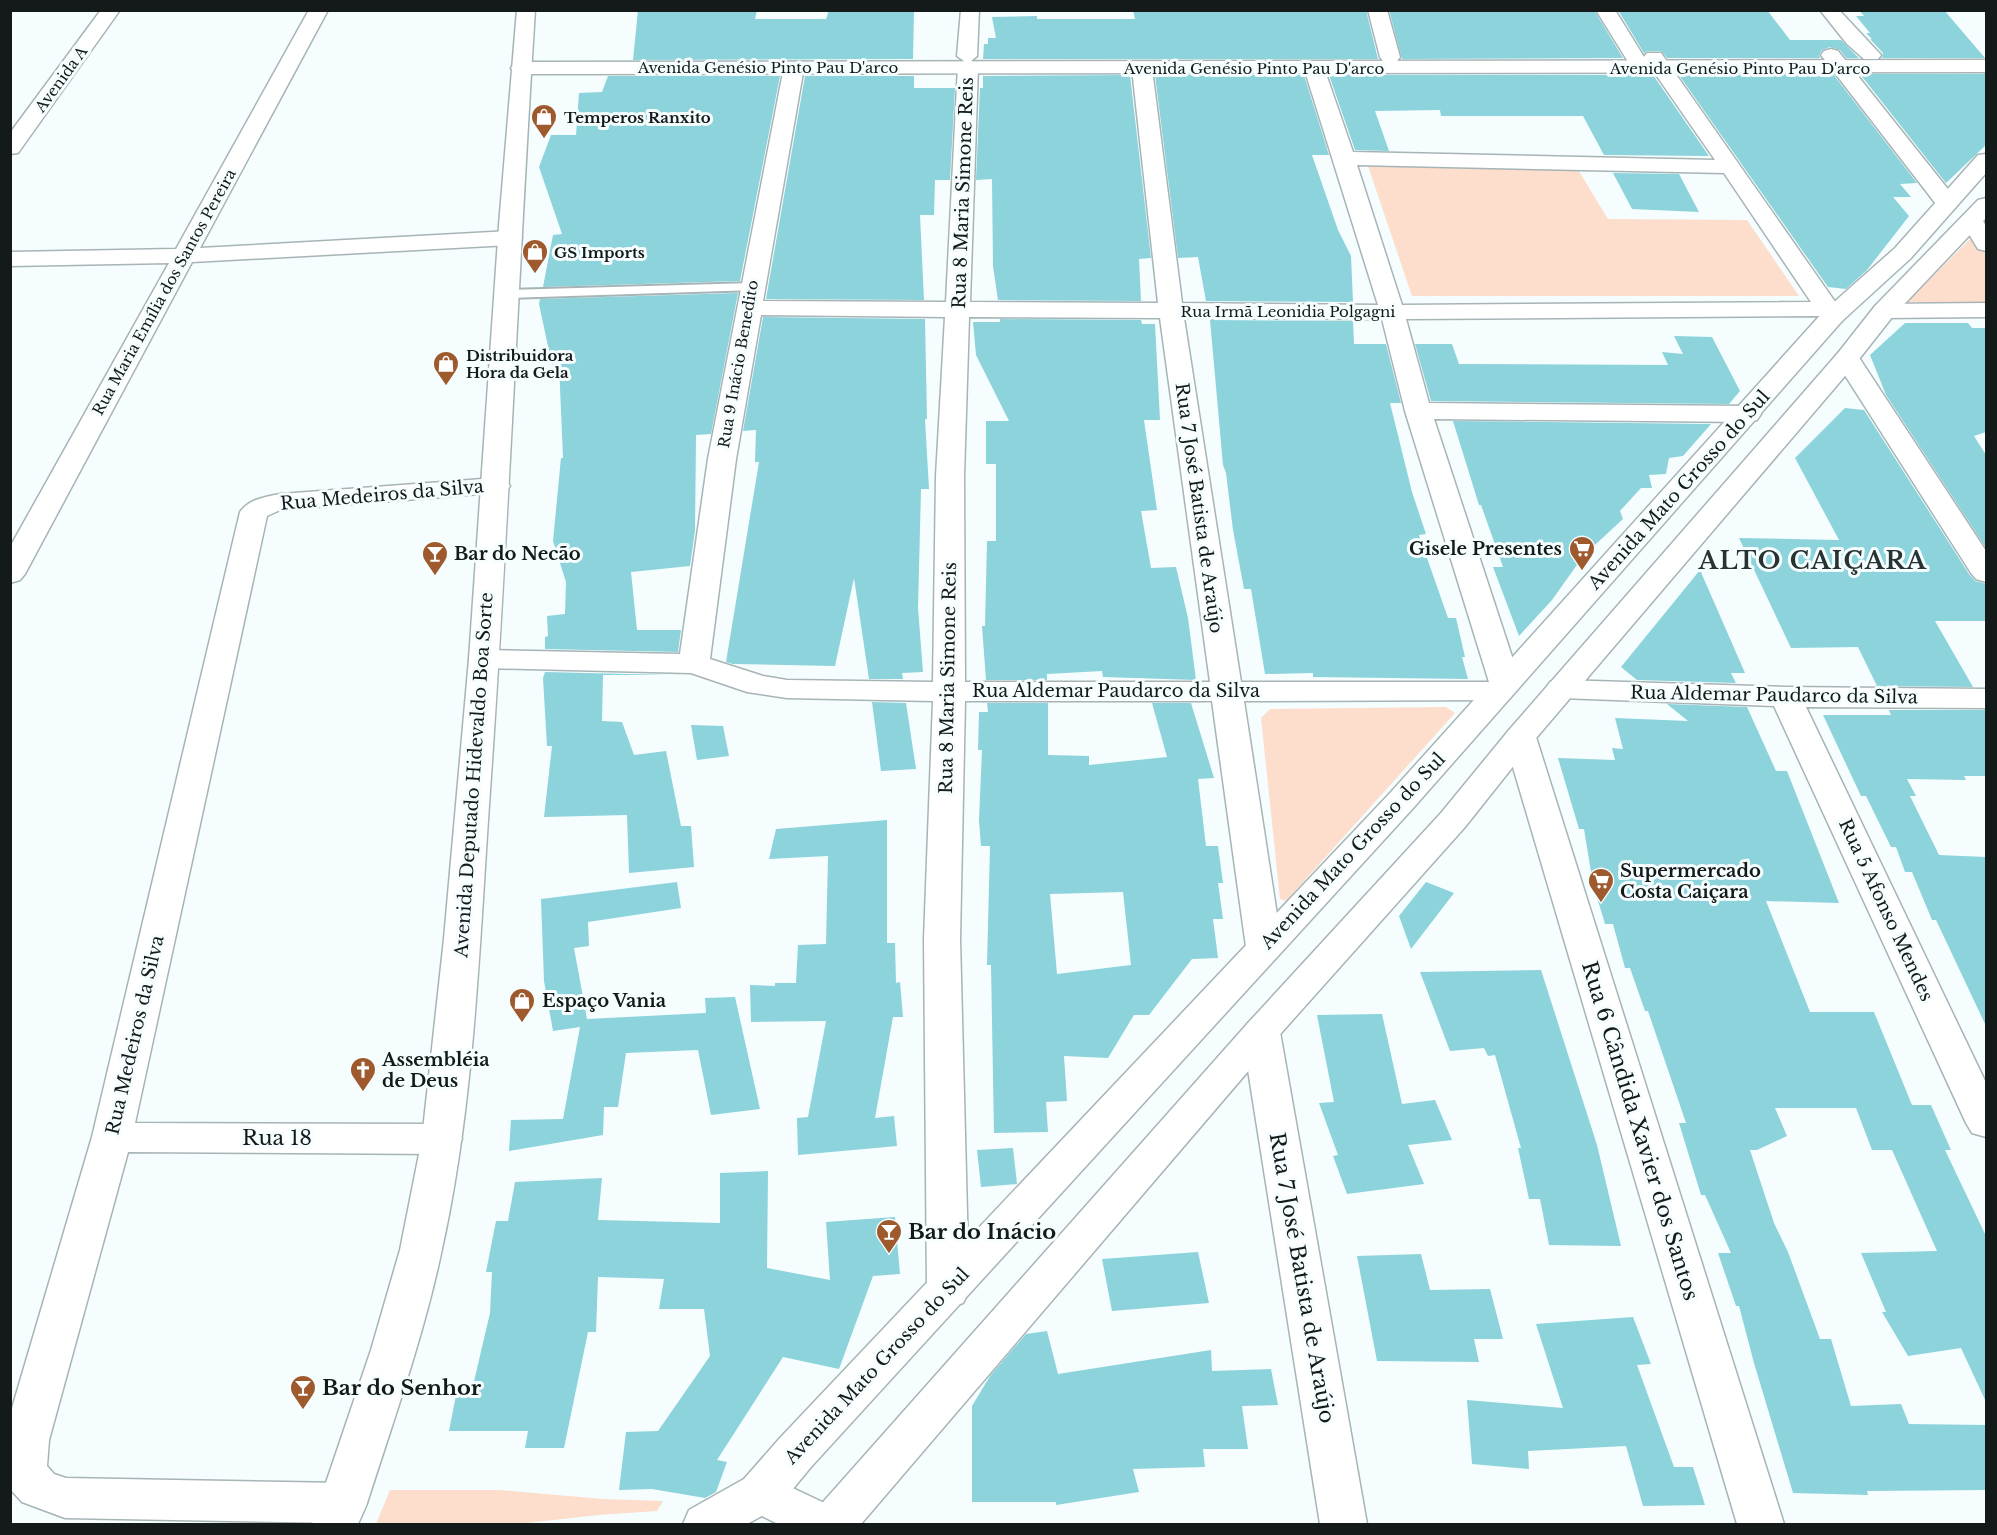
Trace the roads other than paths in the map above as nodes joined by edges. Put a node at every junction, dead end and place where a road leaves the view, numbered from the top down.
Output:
1 (111, 10) edge
2 (319, 10) edge
3 (526, 10) edge
4 (970, 10) edge
5 (1377, 10) edge
6 (1605, 10) edge
7 (1829, 10) edge
8 (1871, 55) junction
9 (1986, 55) edge
10 (1390, 57) junction
11 (968, 61) junction
12 (1837, 61) junction
13 (522, 62) junction
14 (1230, 62) junction
15 (1649, 63) junction
16 (1986, 66) edge
17 (794, 67) junction
18 (1314, 68) junction
19 (1142, 69) junction
20 (10, 148) edge
21 (1344, 158) junction
22 (1986, 160) edge
23 (1730, 167) junction
24 (1973, 218) edge
25 (510, 238) junction
26 (183, 256) junction
27 (10, 259) edge
28 (507, 294) junction
29 (750, 297) junction
30 (959, 310) junction
31 (1986, 310) edge
32 (1171, 311) junction
33 (1884, 311) junction
34 (1392, 312) junction
35 (1830, 313) junction
36 (1847, 358) junction
37 (1418, 411) junction
38 (1748, 414) junction
39 (496, 486) junction
40 (1986, 573) edge
41 (10, 574) edge
42 (484, 659) junction
43 (694, 664) junction
44 (1502, 687) junction
45 (1562, 689) junction
46 (1226, 690) junction
47 (950, 692) junction
48 (1786, 697) junction
49 (1986, 698) edge
50 (1520, 736) junction
51 (1403, 799) junction
52 (1453, 820) junction
53 (1264, 947) junction
54 (1261, 1032) junction
55 (1986, 1124) edge
56 (112, 1137) junction
57 (442, 1138) junction
58 (948, 1291) junction
59 (761, 1493) junction
60 (339, 1514) edge
61 (706, 1524) edge
62 (822, 1524) edge
63 (833, 1524) edge
64 (1344, 1524) edge
65 (1761, 1524) edge

1 - 20 street, Avenida A
2 - 26 street, Rua Maria Emília dos Santos Pereira
3 - 13 street, Avenida Deputado Hidevaldo Boa Sorte
4 - 11 street, Rua 8 Maria Simone Reis
5 - 10 street
6 - 15 street
7 - 8 street
8 - 9 street, Avenida Genésio Pinto Pau D'arco
8 - 12 street, Avenida Genésio Pinto Pau D'arco
10 - 14 street, Avenida Genésio Pinto Pau D'arco
10 - 15 street, Avenida Genésio Pinto Pau D'arco
11 - 13 street, Avenida Genésio Pinto Pau D'arco
11 - 14 street, Avenida Genésio Pinto Pau D'arco
11 - 17 street, Avenida Genésio Pinto Pau D'arco
11 - 19 street, Avenida Genésio Pinto Pau D'arco
11 - 30 street, Rua 8 Maria Simone Reis
12 - 15 street, Avenida Genésio Pinto Pau D'arco
12 - 16 street, Avenida Genésio Pinto Pau D'arco
12 - 24 street
13 - 17 street, Avenida Genésio Pinto Pau D'arco
13 - 25 street, Avenida Deputado Hidevaldo Boa Sorte
14 - 18 street, Avenida Genésio Pinto Pau D'arco
14 - 19 street, Avenida Genésio Pinto Pau D'arco
15 - 18 street, Avenida Genésio Pinto Pau D'arco
15 - 23 street
17 - 29 street, Rua 9 Inácio Benedito
18 - 21 street
19 - 32 street, Rua 7 José Batista de Araújo
21 - 23 street
21 - 34 street
22 - 24 street, Avenida Mato Grosso do Sul
23 - 35 street
24 - 33 street, Avenida Mato Grosso do Sul
24 - 35 street, Avenida Mato Grosso do Sul
25 - 26 street
25 - 28 street, Avenida Deputado Hidevaldo Boa Sorte
26 - 27 street
26 - 41 street, Rua Maria Emília dos Santos Pereira
28 - 29 lane
28 - 39 street, Avenida Deputado Hidevaldo Boa Sorte
29 - 30 street, Rua Irmã Leonidia Polgagni
29 - 43 street, Rua 9 Inácio Benedito
30 - 32 street, Rua Irmã Leonidia Polgagni
30 - 47 street, Rua 8 Maria Simone Reis
31 - 33 street
32 - 34 street, Rua Irmã Leonidia Polgagni
32 - 46 street, Rua 7 José Batista de Araújo
33 - 36 street, Avenida Mato Grosso do Sul
34 - 35 street, Rua Irmã Leonidia Polgagni
34 - 37 street
35 - 38 street, Avenida Mato Grosso do Sul
36 - 40 street
36 - 45 street, Avenida Mato Grosso do Sul
37 - 38 street
37 - 44 street
38 - 44 street, Avenida Mato Grosso do Sul
39 - 42 street, Avenida Deputado Hidevaldo Boa Sorte
39 - 56 street, Rua Medeiros da Silva
42 - 43 street, Rua Aldemar Paudarco da Silva
42 - 57 street, Avenida Deputado Hidevaldo Boa Sorte
43 - 47 street, Rua Aldemar Paudarco da Silva
44 - 46 street, Rua Aldemar Paudarco da Silva
44 - 51 street, Avenida Mato Grosso do Sul
45 - 48 street, Rua Aldemar Paudarco da Silva
45 - 50 street, Avenida Mato Grosso do Sul
46 - 47 street, Rua Aldemar Paudarco da Silva
46 - 53 street, Rua 7 José Batista de Araújo
47 - 58 street, Rua 8 Maria Simone Reis
48 - 49 street, Rua Aldemar Paudarco da Silva
48 - 55 street, Rua 5 Afonso Mendes
50 - 52 street, Avenida Mato Grosso do Sul
50 - 65 street, Rua 6 Cândida Xavier dos Santos
51 - 52 street
51 - 53 street, Avenida Mato Grosso do Sul
52 - 54 street, Avenida Mato Grosso do Sul
53 - 58 street, Avenida Mato Grosso do Sul
54 - 63 street, Avenida Mato Grosso do Sul
54 - 64 street, Rua 7 José Batista de Araújo
56 - 57 street, Rua 18
56 - 60 street, Rua Medeiros da Silva
57 - 60 street, Avenida Deputado Hidevaldo Boa Sorte
58 - 59 street, Avenida Mato Grosso do Sul
59 - 61 street, Avenida Mato Grosso do Sul
59 - 62 street

